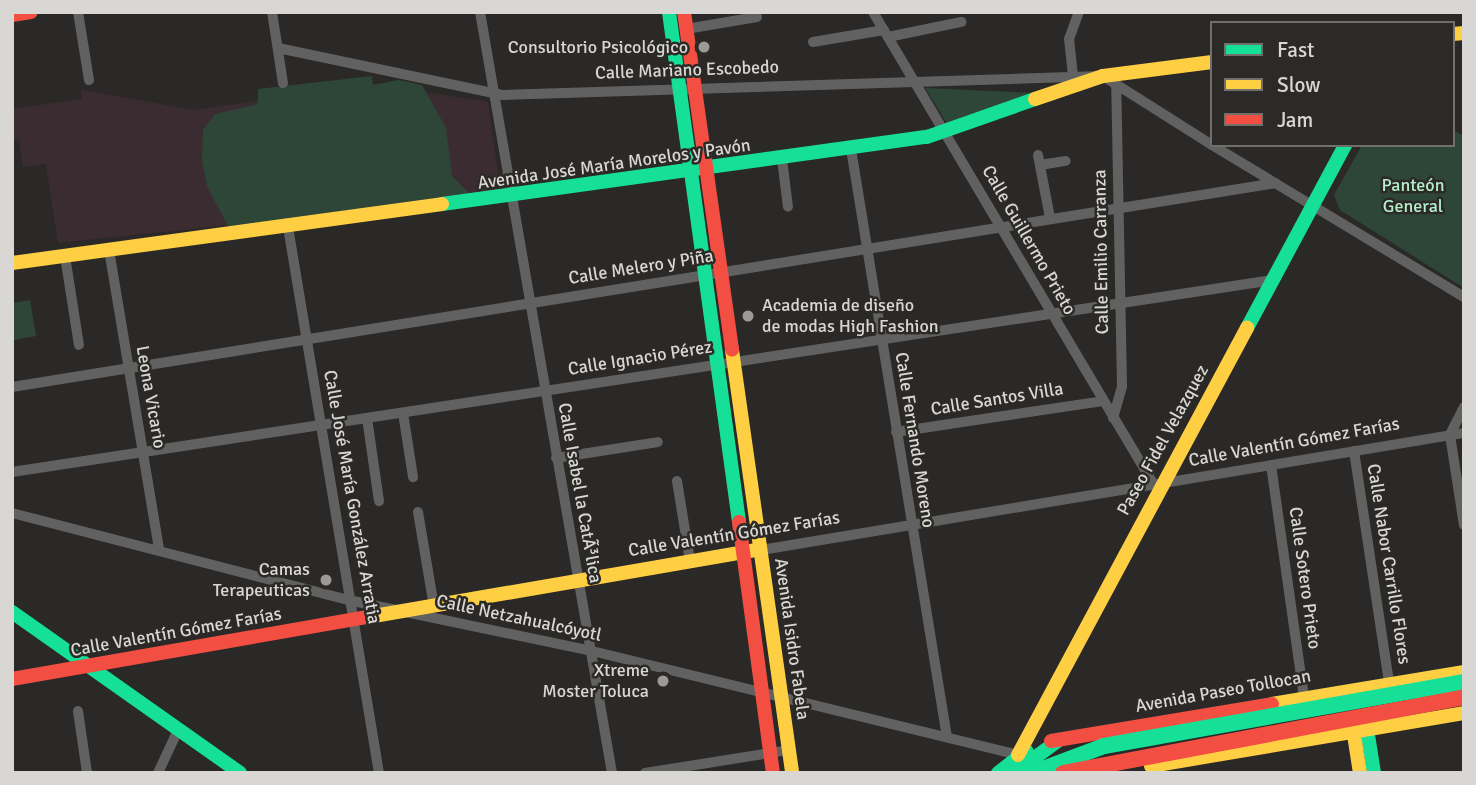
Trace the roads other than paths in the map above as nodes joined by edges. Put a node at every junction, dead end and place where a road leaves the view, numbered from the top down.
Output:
1 (31, 12) edge
2 (78, 12) edge
3 (272, 12) edge
4 (480, 12) edge
5 (669, 12) edge
6 (684, 12) edge
7 (873, 12) edge
8 (1079, 12) edge
9 (12, 15) edge
10 (757, 17) dead end
11 (961, 22) dead end
12 (686, 29) junction
13 (886, 34) junction
14 (813, 42) dead end
15 (278, 48) junction
16 (1210, 62) edge
17 (1073, 76) junction
18 (914, 77) junction
19 (89, 80) dead end
20 (1109, 80) junction
21 (283, 83) dead end
22 (687, 87) junction
23 (494, 94) junction
24 (947, 133) junction
25 (1210, 144) edge
26 (1215, 147) edge
27 (1344, 147) edge
28 (851, 149) junction
29 (782, 159) junction
30 (1066, 161) dead end
31 (699, 172) junction
32 (1276, 183) junction
33 (510, 199) junction
34 (1313, 205) junction
35 (788, 207) dead end
36 (1118, 207) junction
37 (1050, 218) junction
38 (1001, 226) junction
39 (288, 227) junction
40 (866, 248) junction
41 (109, 250) junction
42 (65, 256) junction
43 (12, 263) edge
44 (713, 273) junction
45 (1273, 280) junction
46 (1464, 297) edge
47 (1119, 301) junction
48 (530, 303) junction
49 (1050, 312) junction
50 (881, 338) junction
51 (307, 340) junction
52 (79, 345) dead end
53 (726, 362) junction
54 (129, 369) junction
55 (12, 387) edge
56 (545, 391) junction
57 (1103, 401) junction
58 (1464, 407) edge
59 (403, 412) junction
60 (367, 418) junction
61 (1113, 418) junction
62 (322, 425) junction
63 (896, 432) junction
64 (1464, 433) edge
65 (1450, 435) junction
66 (658, 442) dead end
67 (1354, 451) junction
68 (143, 452) junction
69 (556, 458) junction
70 (1271, 465) junction
71 (12, 472) edge
72 (413, 477) dead end
73 (677, 481) dead end
74 (1157, 485) junction
75 (379, 502) dead end
76 (418, 512) dead end
77 (12, 513) edge
78 (911, 524) junction
79 (1464, 525) edge
80 (159, 550) junction
81 (753, 551) junction
82 (690, 561) junction
83 (576, 580) junction
84 (352, 601) junction
85 (434, 607) junction
86 (12, 612) edge
87 (406, 612) junction
88 (355, 620) junction
89 (588, 650) junction
90 (91, 667) junction
91 (1464, 672) edge
92 (12, 678) edge
93 (1409, 680) junction
94 (1390, 682) junction
95 (1464, 682) edge
96 (1353, 688) junction
97 (1304, 696) junction
98 (764, 697) junction
99 (1464, 697) edge
100 (781, 700) junction
101 (1224, 710) junction
102 (78, 711) dead end
103 (1464, 713) edge
104 (1416, 721) junction
105 (178, 730) junction
106 (1360, 730) junction
107 (947, 737) junction
108 (1313, 739) junction
109 (1059, 740) junction
110 (788, 750) junction
111 (769, 753) junction
112 (1222, 754) junction
113 (1018, 755) junction
114 (232, 770) edge
115 (87, 773) edge
116 (158, 773) edge
117 (379, 773) edge
118 (612, 773) edge
119 (645, 773) edge
120 (773, 773) edge
121 (792, 773) edge
122 (998, 773) edge
123 (1014, 773) edge
124 (1032, 773) edge
125 (1063, 773) edge
126 (1111, 773) edge
127 (1360, 773) edge
128 (1374, 773) edge

1 - 9 main road
2 - 19 street
3 - 15 street
4 - 23 street, Calle Isabel la CatÃ³lica
5 - 22 main road, Avenida Isidro Fabela
6 - 12 main road, Avenida Isidro Fabela
7 - 13 street, Calle Guillermo Prieto
8 - 17 street
10 - 12 street
11 - 13 street
12 - 22 main road, Avenida Isidro Fabela
13 - 14 street
13 - 18 street, Calle Guillermo Prieto
15 - 21 street
15 - 23 street, Calle Mariano Escobedo
16 - 20 main road, Avenida José María Morelos y Pavón
17 - 18 street, Calle Mariano Escobedo
17 - 20 street, Calle Mariano Escobedo
18 - 22 street, Calle Mariano Escobedo
18 - 24 street, Calle Guillermo Prieto
20 - 24 main road, Avenida José María Morelos y Pavón
20 - 25 street
20 - 36 street, Calle Emilio Carranza
22 - 23 street, Calle Mariano Escobedo
22 - 31 main road, Avenida Isidro Fabela
23 - 33 street, Calle Isabel la CatÃ³lica
24 - 28 main road, Avenida José María Morelos y Pavón
24 - 38 street, Calle Guillermo Prieto
26 - 32 street
27 - 34 main road, Paseo Fidel Velazquez
28 - 29 main road, Avenida José María Morelos y Pavón
28 - 40 street, Calle Fernando Moreno
29 - 31 main road, Avenida José María Morelos y Pavón
29 - 35 street
30 - 37 street
31 - 33 main road, Avenida José María Morelos y Pavón
31 - 44 main road, Avenida Isidro Fabela
32 - 34 street
32 - 36 street, Calle Melero y Piña
33 - 39 main road, Avenida José María Morelos y Pavón
33 - 48 street, Calle Isabel la CatÃ³lica
34 - 45 main road, Paseo Fidel Velazquez
34 - 46 street
36 - 37 street, Calle Melero y Piña
36 - 47 street, Calle Emilio Carranza
37 - 38 street, Calle Melero y Piña
38 - 40 street, Calle Melero y Piña
38 - 49 street, Calle Guillermo Prieto
39 - 41 main road, Avenida José María Morelos y Pavón
39 - 51 street, Calle José María González Arratia
40 - 44 street, Calle Melero y Piña
40 - 50 street, Calle Fernando Moreno
41 - 42 main road, Avenida José María Morelos y Pavón
41 - 54 street, Leona Vicario
42 - 43 main road, Avenida José María Morelos y Pavón
42 - 52 street
44 - 48 street, Calle Melero y Piña
44 - 53 main road, Avenida Isidro Fabela
45 - 47 street, Calle Ignacio Pérez
45 - 74 main road, Paseo Fidel Velazquez
47 - 49 street, Calle Ignacio Pérez
47 - 61 street, Calle Emilio Carranza
48 - 51 street, Calle Melero y Piña
48 - 56 street, Calle Isabel la CatÃ³lica
49 - 50 street, Calle Ignacio Pérez
49 - 57 street, Calle Guillermo Prieto
50 - 53 street, Calle Ignacio Pérez
50 - 63 street, Calle Fernando Moreno
51 - 54 street, Calle Melero y Piña
51 - 62 street, Calle José María González Arratia
53 - 56 street, Calle Ignacio Pérez
53 - 81 main road, Avenida Isidro Fabela
54 - 55 street, Calle Melero y Piña
54 - 68 street, Leona Vicario
56 - 59 street, Calle Ignacio Pérez
56 - 69 street, Calle Isabel la CatÃ³lica
57 - 61 street, Calle Guillermo Prieto
57 - 63 street, Calle Santos Villa
58 - 65 street
59 - 60 street, Calle Ignacio Pérez
59 - 72 street
60 - 62 street, Calle Ignacio Pérez
60 - 75 street
61 - 74 street, Calle Guillermo Prieto
62 - 68 street, Calle Ignacio Pérez
62 - 84 street, Calle José María González Arratia
63 - 78 street, Calle Fernando Moreno
64 - 65 street, Calle Valentín Gómez Farías
65 - 67 street, Calle Valentín Gómez Farías
65 - 79 street
66 - 69 street
67 - 70 street, Calle Valentín Gómez Farías
67 - 94 street, Calle Nabor Carrillo Flores
68 - 71 street, Calle Ignacio Pérez
68 - 80 street, Leona Vicario
69 - 83 street, Calle Isabel la CatÃ³lica
70 - 74 street, Calle Valentín Gómez Farías
70 - 97 street, Calle Sotero Prieto
73 - 82 street
74 - 78 street, Calle Valentín Gómez Farías
74 - 113 main road, Paseo Fidel Velazquez
76 - 85 street
77 - 80 street, Calle Netzahualcóyotl
78 - 81 street, Calle Valentín Gómez Farías
78 - 107 street, Calle Fernando Moreno
80 - 84 street, Calle Netzahualcóyotl
81 - 82 main road, Calle Valentín Gómez Farías
81 - 98 main road, Avenida Isidro Fabela
81 - 100 main road, Avenida Isidro Fabela
82 - 83 main road, Calle Valentín Gómez Farías
83 - 85 main road, Calle Valentín Gómez Farías
83 - 89 street, Calle Isabel la CatÃ³lica
84 - 87 street, Calle Netzahualcóyotl
84 - 88 street, Calle José María González Arratia
85 - 87 main road, Calle Valentín Gómez Farías
86 - 90 main road
87 - 88 main road, Calle Valentín Gómez Farías
87 - 89 street, Calle Netzahualcóyotl
88 - 90 main road, Calle Valentín Gómez Farías
88 - 117 street, Calle José María González Arratia
89 - 98 street, Calle Netzahualcóyotl
89 - 118 street, Calle Isabel la CatÃ³lica
90 - 92 main road, Calle Valentín Gómez Farías
90 - 105 main road
91 - 93 main road, Avenida Paseo Tollocan
93 - 94 main road, Avenida Paseo Tollocan
93 - 104 main road
94 - 96 main road, Avenida Paseo Tollocan
95 - 124 main road, Avenida Paseo Tollocan, bridge
96 - 97 main road, Avenida Paseo Tollocan
96 - 106 main road
97 - 101 main road, Avenida Paseo Tollocan
97 - 108 main road
98 - 100 street, Calle Netzahualcóyotl
98 - 111 main road, Avenida Isidro Fabela
99 - 125 main road, bridge
100 - 107 street, Calle Netzahualcóyotl
100 - 110 main road, Avenida Isidro Fabela
101 - 109 main road, Avenida Paseo Tollocan
101 - 112 main road
102 - 115 street
103 - 104 main road
104 - 106 main road
105 - 114 main road
105 - 116 street
106 - 108 main road
106 - 127 main road
106 - 128 main road
107 - 113 street, Calle Netzahualcóyotl
108 - 112 main road
109 - 113 main road, Avenida Paseo Tollocan
109 - 123 main road
110 - 111 street
110 - 121 main road, Avenida Isidro Fabela
111 - 119 street
111 - 120 main road, Avenida Isidro Fabela
112 - 126 main road
113 - 122 main road, Avenida Paseo Tollocan

